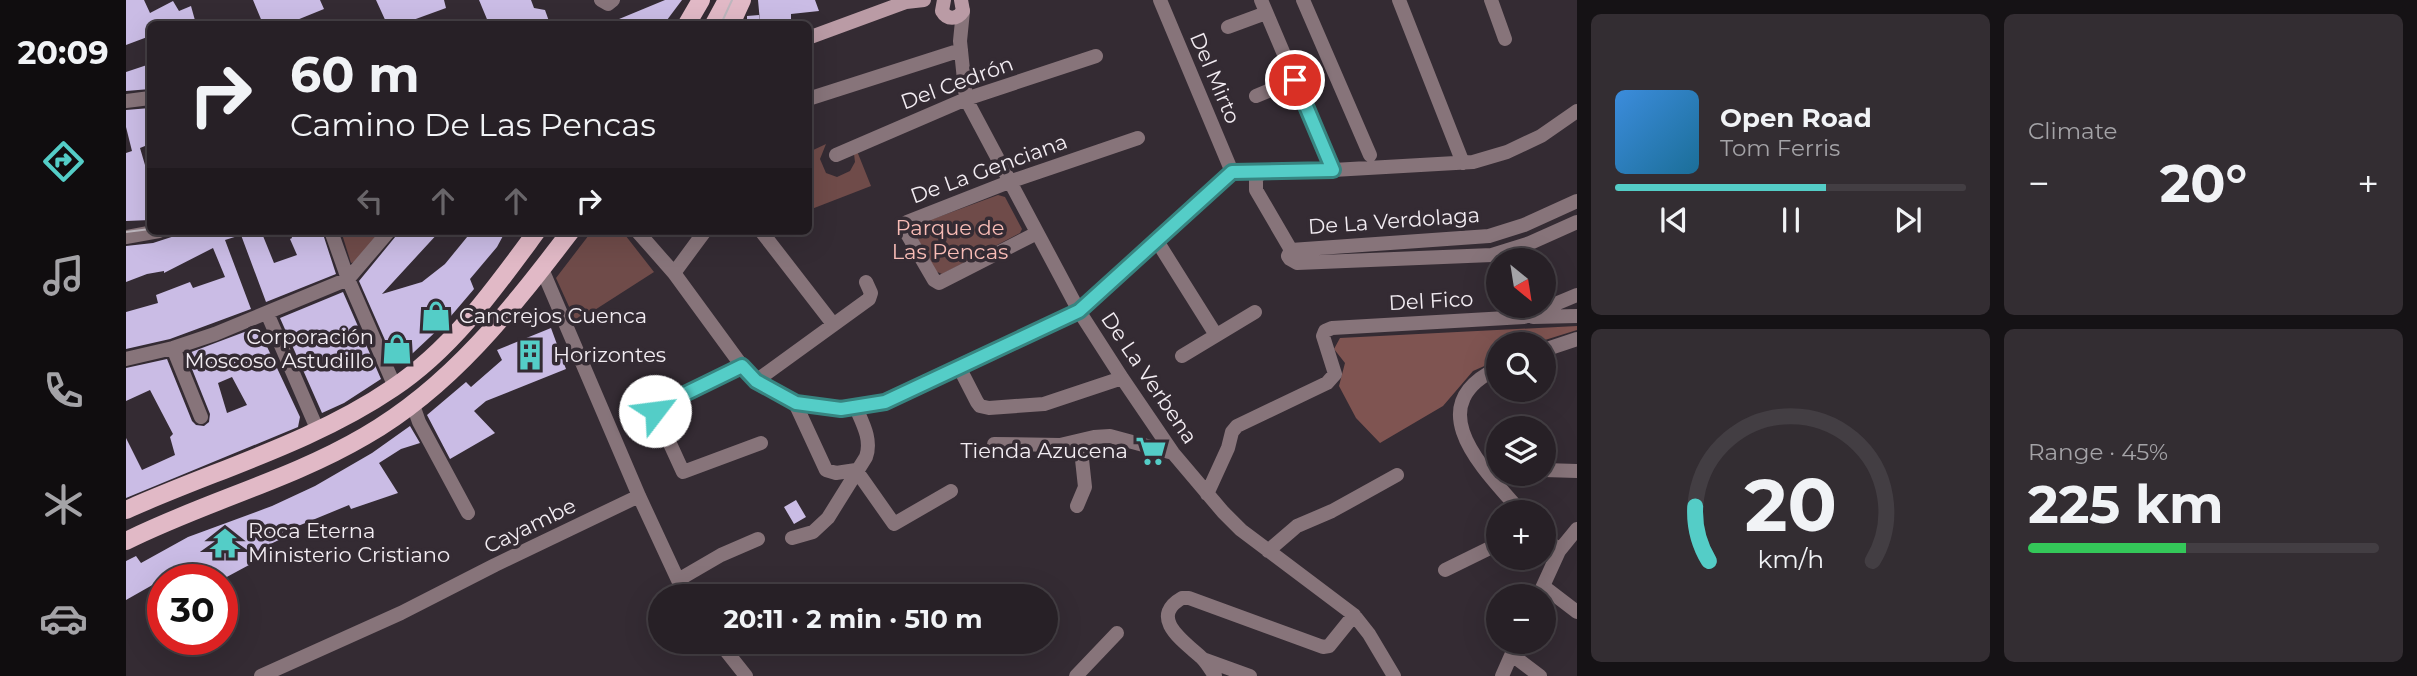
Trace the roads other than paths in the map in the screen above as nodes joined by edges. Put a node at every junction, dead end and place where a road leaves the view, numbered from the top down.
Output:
1 (601, 0) edge
2 (613, 0) edge
3 (701, 0) edge
4 (713, 0) edge
5 (727, 0) edge
6 (742, 0) edge
7 (924, 0) edge
8 (978, 0) edge
9 (1160, 0) edge
10 (1303, 0) edge
11 (1399, 0) edge
12 (1491, 0) edge
13 (906, 2) junction
14 (963, 6) edge
15 (1264, 6) edge
16 (945, 10) edge
17 (689, 21) edge
18 (703, 21) edge
19 (716, 21) edge
20 (732, 21) edge
21 (1228, 27) dead end
22 (812, 37) edge
23 (1506, 39) dead end
24 (961, 46) junction
25 (1096, 57) dead end
26 (1295, 80) junction
27 (1256, 96) dead end
28 (147, 98) edge
29 (812, 98) edge
30 (966, 99) junction
31 (126, 101) edge
32 (1577, 111) edge
33 (1138, 138) dead end
34 (836, 155) dead end
35 (1370, 155) dead end
36 (1463, 163) junction
37 (1333, 170) junction
38 (1232, 172) junction
39 (1260, 172) junction
40 (1009, 182) junction
41 (1577, 201) edge
42 (1577, 222) edge
43 (147, 233) edge
44 (1037, 233) junction
45 (332, 235) edge
46 (386, 235) edge
47 (534, 235) edge
48 (569, 235) edge
49 (640, 235) edge
50 (702, 235) edge
51 (764, 235) edge
52 (126, 237) edge
53 (1157, 241) junction
54 (1294, 256) junction
55 (542, 269) junction
56 (674, 274) junction
57 (348, 279) junction
58 (866, 282) dead end
59 (1577, 295) edge
60 (1556, 304) edge
61 (1079, 311) junction
62 (1255, 312) dead end
63 (267, 313) junction
64 (1556, 316) edge
65 (1577, 316) edge
66 (1507, 318) edge
67 (832, 324) junction
68 (1216, 335) junction
69 (1577, 339) edge
70 (1556, 346) edge
71 (173, 348) junction
72 (1182, 356) dead end
73 (126, 359) edge
74 (742, 366) junction
75 (959, 367) junction
76 (1486, 374) edge
77 (1122, 378) junction
78 (756, 381) junction
79 (395, 387) junction
80 (796, 403) junction
81 (414, 405) junction
82 (856, 408) junction
83 (201, 417) dead end
84 (318, 431) junction
85 (1080, 441) junction
86 (761, 443) dead end
87 (994, 444) dead end
88 (1173, 453) junction
89 (1483, 465) junction
90 (1486, 465) edge
91 (856, 470) junction
92 (1556, 470) edge
93 (1577, 471) edge
94 (1397, 475) dead end
95 (951, 491) dead end
96 (1207, 494) junction
97 (639, 496) junction
98 (1511, 500) edge
99 (1077, 506) dead end
100 (126, 510) edge
101 (468, 513) dead end
102 (1577, 528) edge
103 (792, 538) dead end
104 (758, 539) dead end
105 (126, 541) edge
106 (1556, 548) edge
107 (1486, 550) edge
108 (1268, 551) junction
109 (1559, 551) junction
110 (1445, 569) dead end
111 (678, 580) junction
112 (681, 584) edge
113 (1544, 584) edge
114 (1556, 601) edge
115 (1577, 612) edge
116 (1354, 615) junction
117 (1117, 633) dead end
118 (729, 654) edge
119 (1513, 654) edge
120 (1520, 654) edge
121 (1203, 659) junction
122 (261, 676) edge
123 (746, 676) edge
124 (1076, 676) edge
125 (1215, 676) edge
126 (1250, 676) edge
127 (1394, 676) edge
128 (1503, 676) edge
129 (1540, 676) edge

1 - 2 street
3 - 17 main road
4 - 18 main road
5 - 19 main road
6 - 20 main road
7 - 13 street
8 - 14 street
9 - 38 street, Del Mirto
10 - 35 street
11 - 36 street
12 - 23 street
13 - 16 street
13 - 22 street
14 - 16 street
14 - 24 street, De La Verbena
15 - 21 street
15 - 26 street
16 - 24 street, De La Verbena
24 - 29 street
24 - 30 street, De La Verbena
25 - 30 street, Del Cedrón
26 - 27 street
26 - 37 street
28 - 31 street
30 - 34 street, Del Cedrón
30 - 40 street, De La Verbena
32 - 36 street
33 - 40 street, De La Genciana
36 - 37 street
37 - 39 street
38 - 39 street
38 - 53 street
39 - 54 street
40 - 44 street, De La Verbena
40 - 44 street, De La Genciana
41 - 54 street, De La Verdolaga
42 - 54 street, De La Verdolaga
43 - 52 street
44 - 61 street, De La Verbena
45 - 57 street
46 - 57 street
47 - 79 main road
48 - 55 main road
49 - 56 street
50 - 56 street
51 - 67 street
53 - 61 street
53 - 68 street
55 - 81 main road
55 - 97 street
56 - 74 street
57 - 63 street
57 - 79 street
58 - 67 street
59 - 60 street, Del Fico
61 - 75 street
61 - 77 street, De La Verbena
62 - 68 street
63 - 71 street
63 - 84 street
64 - 65 street
66 - 96 street, Del Fico
67 - 78 street
68 - 72 street
69 - 70 street
71 - 73 street
71 - 83 street
74 - 78 street
74 - 86 street
75 - 77 street
75 - 82 street
76 - 89 street
77 - 88 street, De La Verbena
78 - 80 street
79 - 84 main road
80 - 82 street
80 - 91 street
81 - 101 street
81 - 105 main road
82 - 91 street
84 - 100 main road
85 - 87 street
85 - 88 street
85 - 99 street
88 - 96 street, De La Verbena
89 - 90 street
89 - 98 street
91 - 95 street
91 - 103 street
92 - 93 street
94 - 108 street
96 - 108 street, De La Verbena
97 - 111 street
97 - 122 street, Cayambe
102 - 109 street
104 - 111 street
106 - 109 street
107 - 110 street
108 - 116 street, De La Verbena
109 - 113 street
111 - 112 street
114 - 115 street
116 - 121 street
116 - 127 street, De La Verbena
117 - 124 street
118 - 123 street
119 - 128 street
120 - 129 street
121 - 125 street
121 - 126 street

